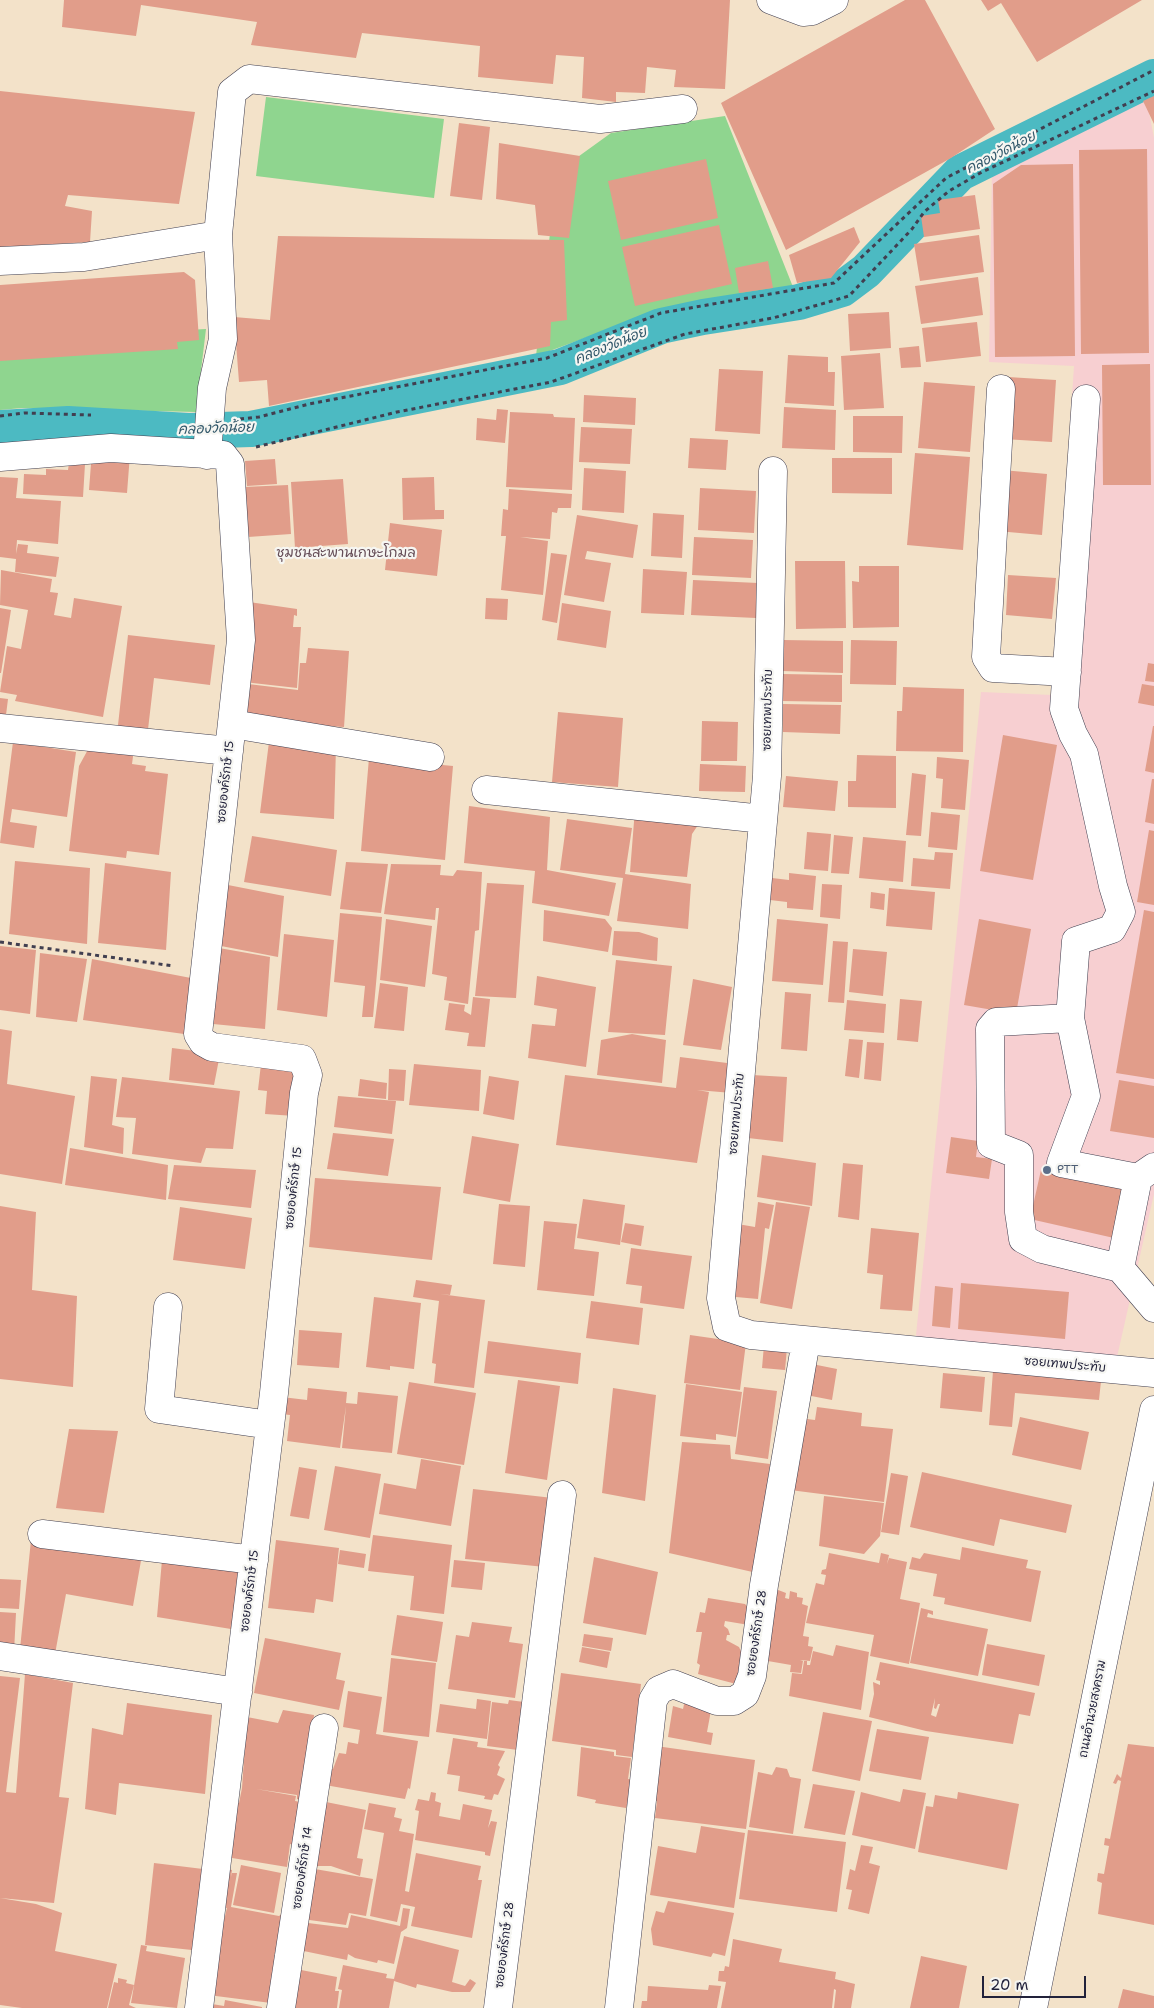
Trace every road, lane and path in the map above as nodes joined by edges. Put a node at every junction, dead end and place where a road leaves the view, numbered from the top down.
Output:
1 (771, 0) edge
2 (834, 0) edge
3 (1154, 70) edge
4 (1154, 91) edge
5 (683, 109) dead end
6 (218, 235) junction
7 (0, 262) edge
8 (1001, 389) dead end
9 (1086, 399) dead end
10 (0, 416) edge
11 (101, 416) dead end
12 (211, 439) junction
13 (0, 457) edge
14 (773, 470) dead end
15 (1067, 672) junction
16 (232, 724) junction
17 (0, 728) edge
18 (230, 752) junction
19 (430, 756) dead end
20 (486, 790) dead end
21 (763, 819) junction
22 (0, 942) edge
23 (204, 970) junction
24 (1070, 1018) junction
25 (1019, 1155) junction
26 (1061, 1162) junction
27 (1146, 1173) edge
28 (1120, 1268) junction
29 (168, 1307) dead end
30 (1154, 1308) edge
31 (806, 1341) junction
32 (1154, 1374) edge
33 (1154, 1410) edge
34 (270, 1425) junction
35 (562, 1495) dead end
36 (42, 1534) dead end
37 (254, 1560) junction
38 (0, 1656) edge
39 (238, 1692) junction
40 (324, 1728) dead end
41 (199, 2008) edge
42 (281, 2008) edge
43 (498, 2008) edge
44 (619, 2008) edge
45 (1033, 2008) edge

1 - 2 street
3 - 12 path
4 - 12 path
5 - 6 street
6 - 7 street
6 - 12 street
8 - 15 street
9 - 15 street
10 - 11 path
12 - 13 street
12 - 16 street, ซอยองค์รักษ์ 15
14 - 21 street, ซอยเทพประทับ
15 - 24 street
16 - 18 street, ซอยองค์รักษ์ 15
16 - 19 street
17 - 18 street
18 - 23 street, ซอยองค์รักษ์ 15
20 - 21 street
21 - 31 street, ซอยเทพประทับ
22 - 23 path
23 - 34 street, ซอยองค์รักษ์ 15
24 - 25 street
24 - 26 street
25 - 26 street
25 - 28 street
26 - 27 street
27 - 28 street
28 - 30 street
29 - 34 street
31 - 32 street, ซอยเทพประทับ
31 - 44 street, ซอยองค์รักษ์ 28
33 - 45 street, ถนนอำนวยสงคราม
34 - 37 street, ซอยองค์รักษ์ 15
35 - 43 street, ซอยองค์รักษ์ 28
36 - 37 street
37 - 39 street, ซอยองค์รักษ์ 15
38 - 39 street
39 - 41 street, ซอยองค์รักษ์ 15
40 - 42 street, ซอยองค์รักษ์ 14

